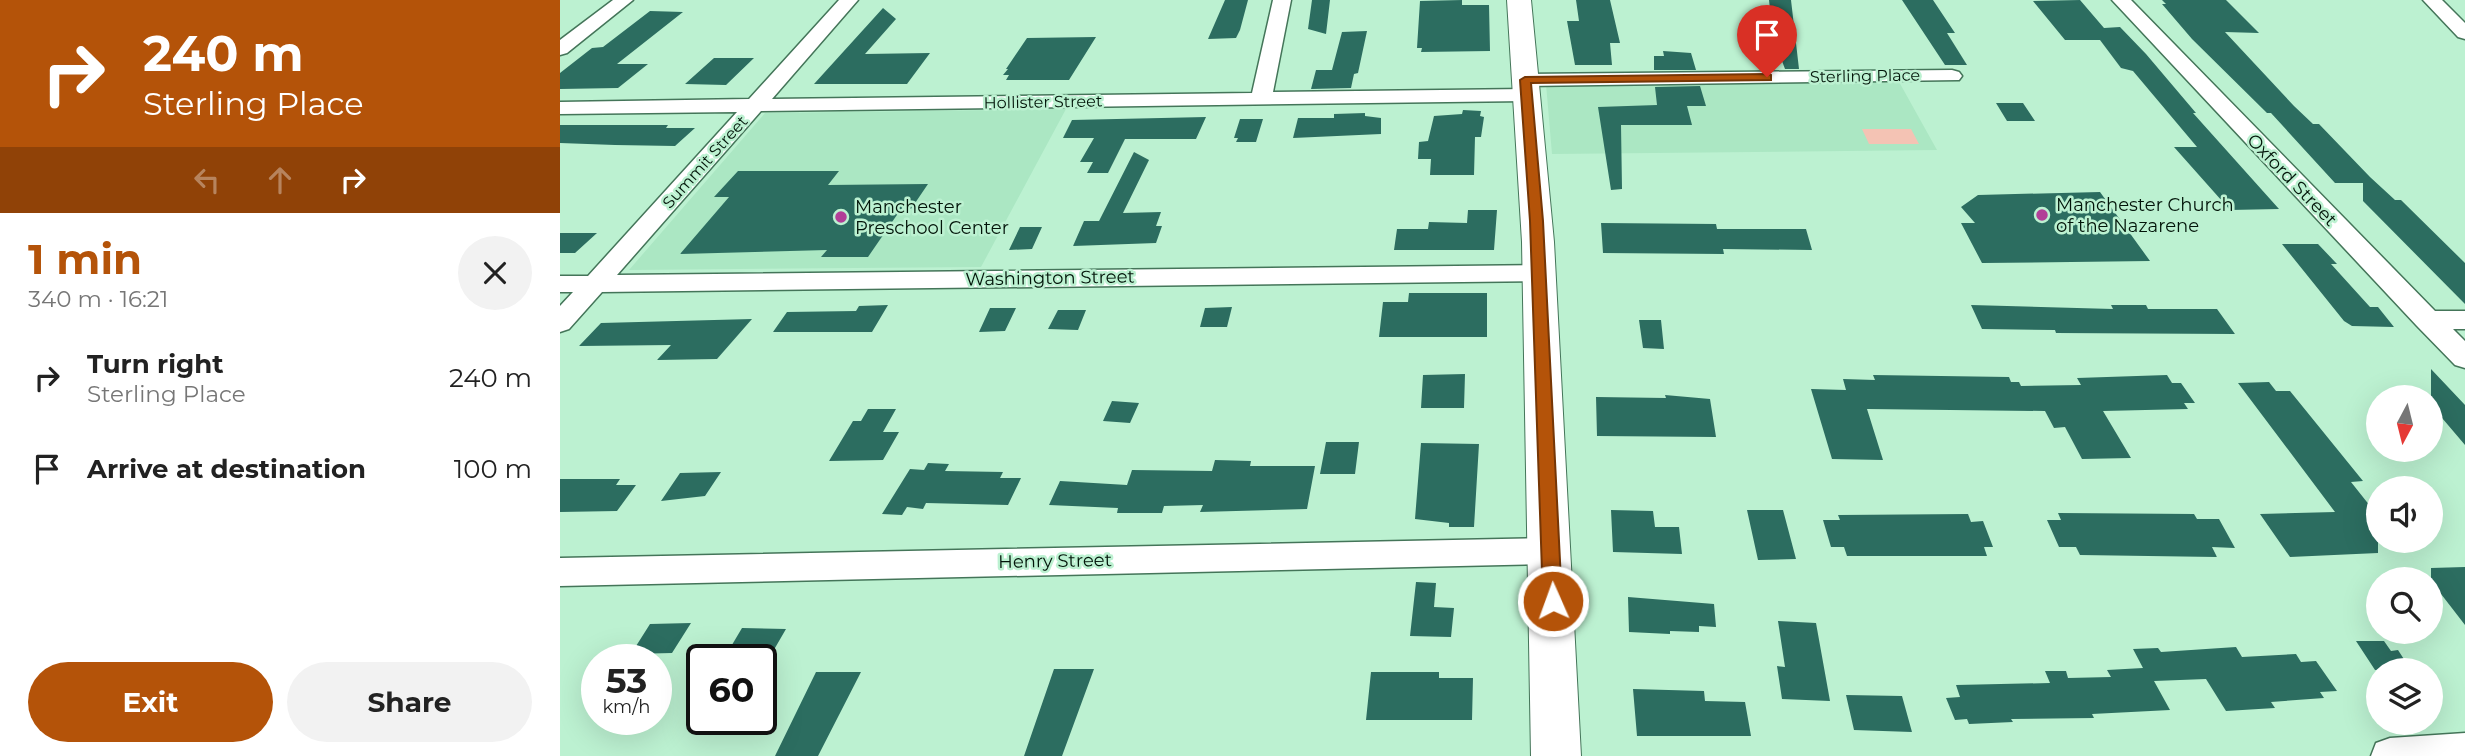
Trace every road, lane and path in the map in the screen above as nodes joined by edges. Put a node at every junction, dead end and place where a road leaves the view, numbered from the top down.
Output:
1 (624, 0) edge
2 (849, 0) edge
3 (1282, 0) edge
4 (1519, 0) edge
5 (2121, 0) edge
6 (2432, 0) edge
7 (2465, 33) edge
8 (560, 49) edge
9 (1952, 75) dead end
10 (1526, 87) junction
11 (1261, 99) junction
12 (756, 105) junction
13 (560, 108) edge
14 (1539, 273) junction
15 (596, 283) junction
16 (560, 284) edge
17 (2426, 320) junction
18 (2465, 320) edge
19 (560, 323) edge
20 (2465, 358) edge
21 (1551, 551) junction
22 (560, 572) edge
23 (2465, 751) edge
24 (1556, 756) edge
25 (2389, 756) edge

1 - 8 street
2 - 12 street, Summit Street
3 - 11 street
4 - 10 main road
5 - 17 street, Oxford Street
6 - 7 street
9 - 10 street, Sterling Place
10 - 11 street, Hollister Street
10 - 14 main road
11 - 12 street, Hollister Street
12 - 13 street, Hollister Street
12 - 15 street, Summit Street
14 - 15 street, Washington Street
14 - 21 main road
15 - 16 street, Washington Street
15 - 19 street, Summit Street
17 - 18 street
17 - 20 street, Oxford Street
21 - 22 street, Henry Street
21 - 24 main road
23 - 25 street

